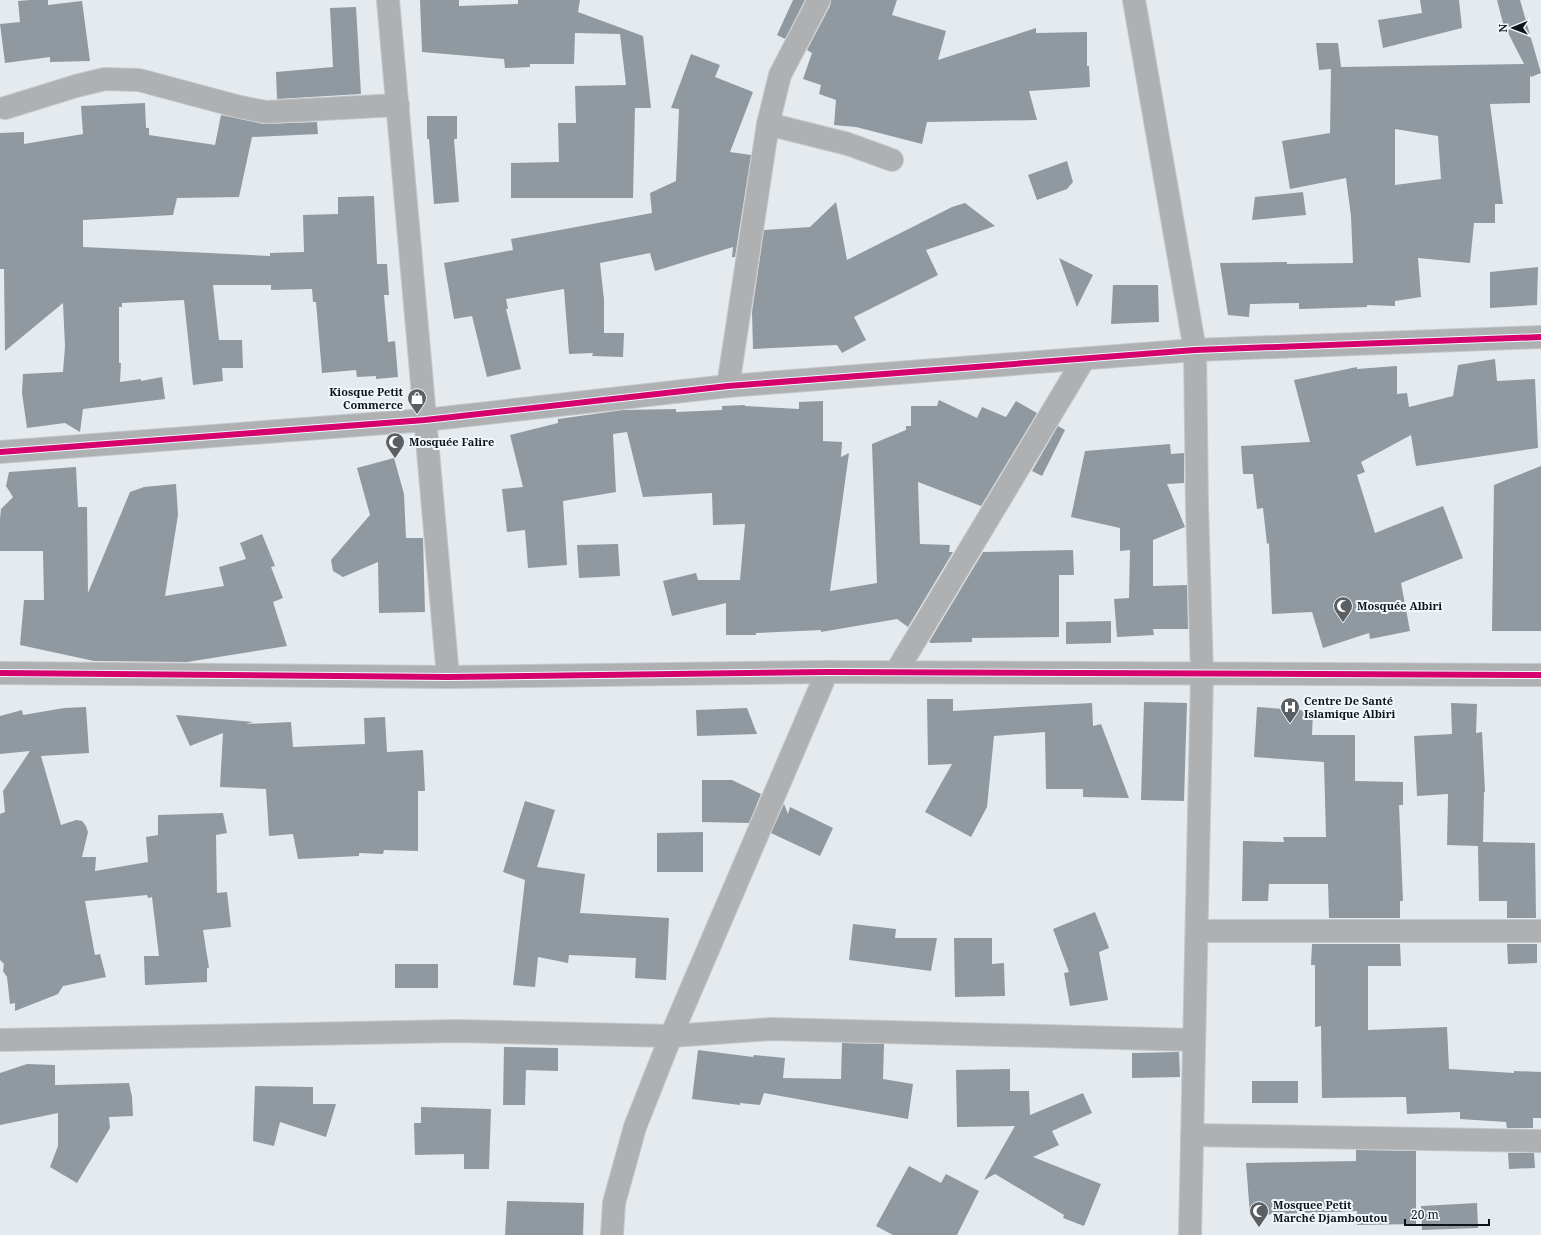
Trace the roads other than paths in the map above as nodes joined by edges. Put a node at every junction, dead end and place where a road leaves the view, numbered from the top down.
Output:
1 (388, 0) edge
2 (819, 0) edge
3 (1134, 0) edge
4 (398, 106) junction
5 (5, 108) dead end
6 (768, 124) junction
7 (892, 160) dead end
8 (1541, 337) edge
9 (1195, 350) junction
10 (1084, 358) junction
11 (728, 386) junction
12 (424, 420) junction
13 (0, 452) edge
14 (827, 672) junction
15 (896, 672) junction
16 (0, 673) edge
17 (1202, 674) junction
18 (1541, 675) edge
19 (448, 677) junction
20 (1197, 930) junction
21 (1541, 931) edge
22 (671, 1036) junction
23 (0, 1040) edge
24 (1194, 1040) junction
25 (1192, 1135) junction
26 (1541, 1142) edge
27 (612, 1235) edge
28 (1190, 1235) edge

1 - 4 street
2 - 6 street
3 - 9 street
4 - 5 street
4 - 12 street
6 - 7 street
6 - 11 street
8 - 9 street
9 - 10 street
9 - 17 street
10 - 11 street
10 - 15 street
11 - 12 street
12 - 13 street
12 - 19 street
14 - 15 street
14 - 19 street
14 - 22 street
15 - 17 street
16 - 19 street
17 - 18 street
17 - 20 street
20 - 21 street
20 - 24 street
22 - 23 street
22 - 24 street
22 - 27 street
24 - 25 street
25 - 26 street
25 - 28 street

